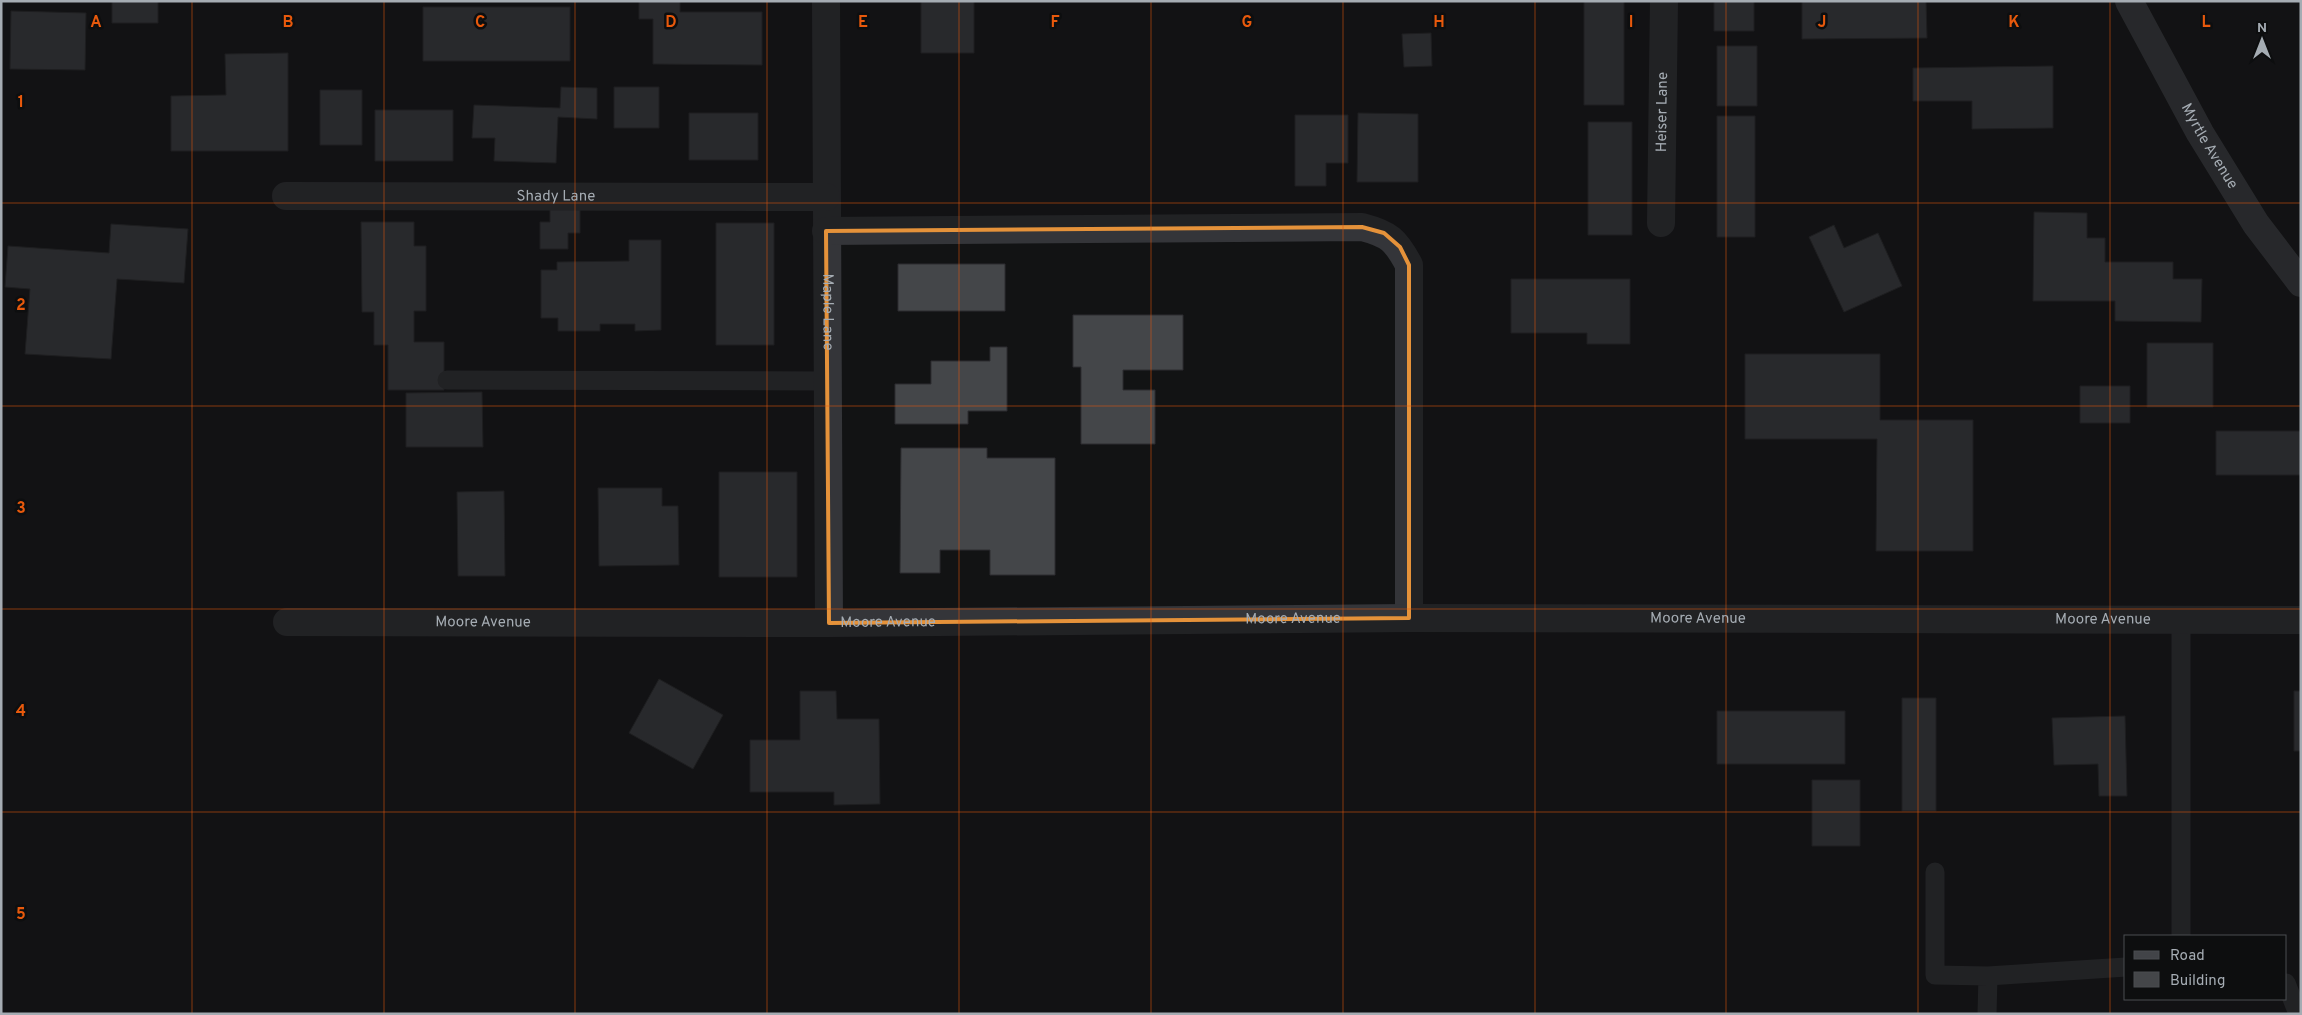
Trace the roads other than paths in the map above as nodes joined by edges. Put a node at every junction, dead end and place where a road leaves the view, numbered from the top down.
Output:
1 (826, 1) edge
2 (1664, 1) edge
3 (2129, 1) edge
4 (286, 196) dead end
5 (826, 197) junction
6 (1661, 223) dead end
7 (826, 231) junction
8 (2301, 284) edge
9 (447, 380) dead end
10 (826, 382) junction
11 (1409, 618) junction
12 (2181, 619) junction
13 (2301, 620) edge
14 (287, 622) dead end
15 (829, 623) junction
16 (1935, 872) dead end
17 (2181, 935) edge
18 (2124, 968) edge
19 (1988, 976) junction
20 (2287, 986) edge
21 (1987, 1014) edge
22 (2298, 1014) edge

1 - 5 street, Maple Lane
2 - 6 street, Heiser Lane
3 - 8 main road, Myrtle Avenue
4 - 5 street, Shady Lane
5 - 7 street, Maple Lane
7 - 10 street, Maple Lane
7 - 11 street
9 - 10 lane
10 - 15 street, Maple Lane
11 - 12 street, Moore Avenue
11 - 15 street, Moore Avenue
12 - 13 street, Moore Avenue
12 - 17 lane
14 - 15 street, Moore Avenue
16 - 19 lane
18 - 19 lane
19 - 21 lane
20 - 22 lane

